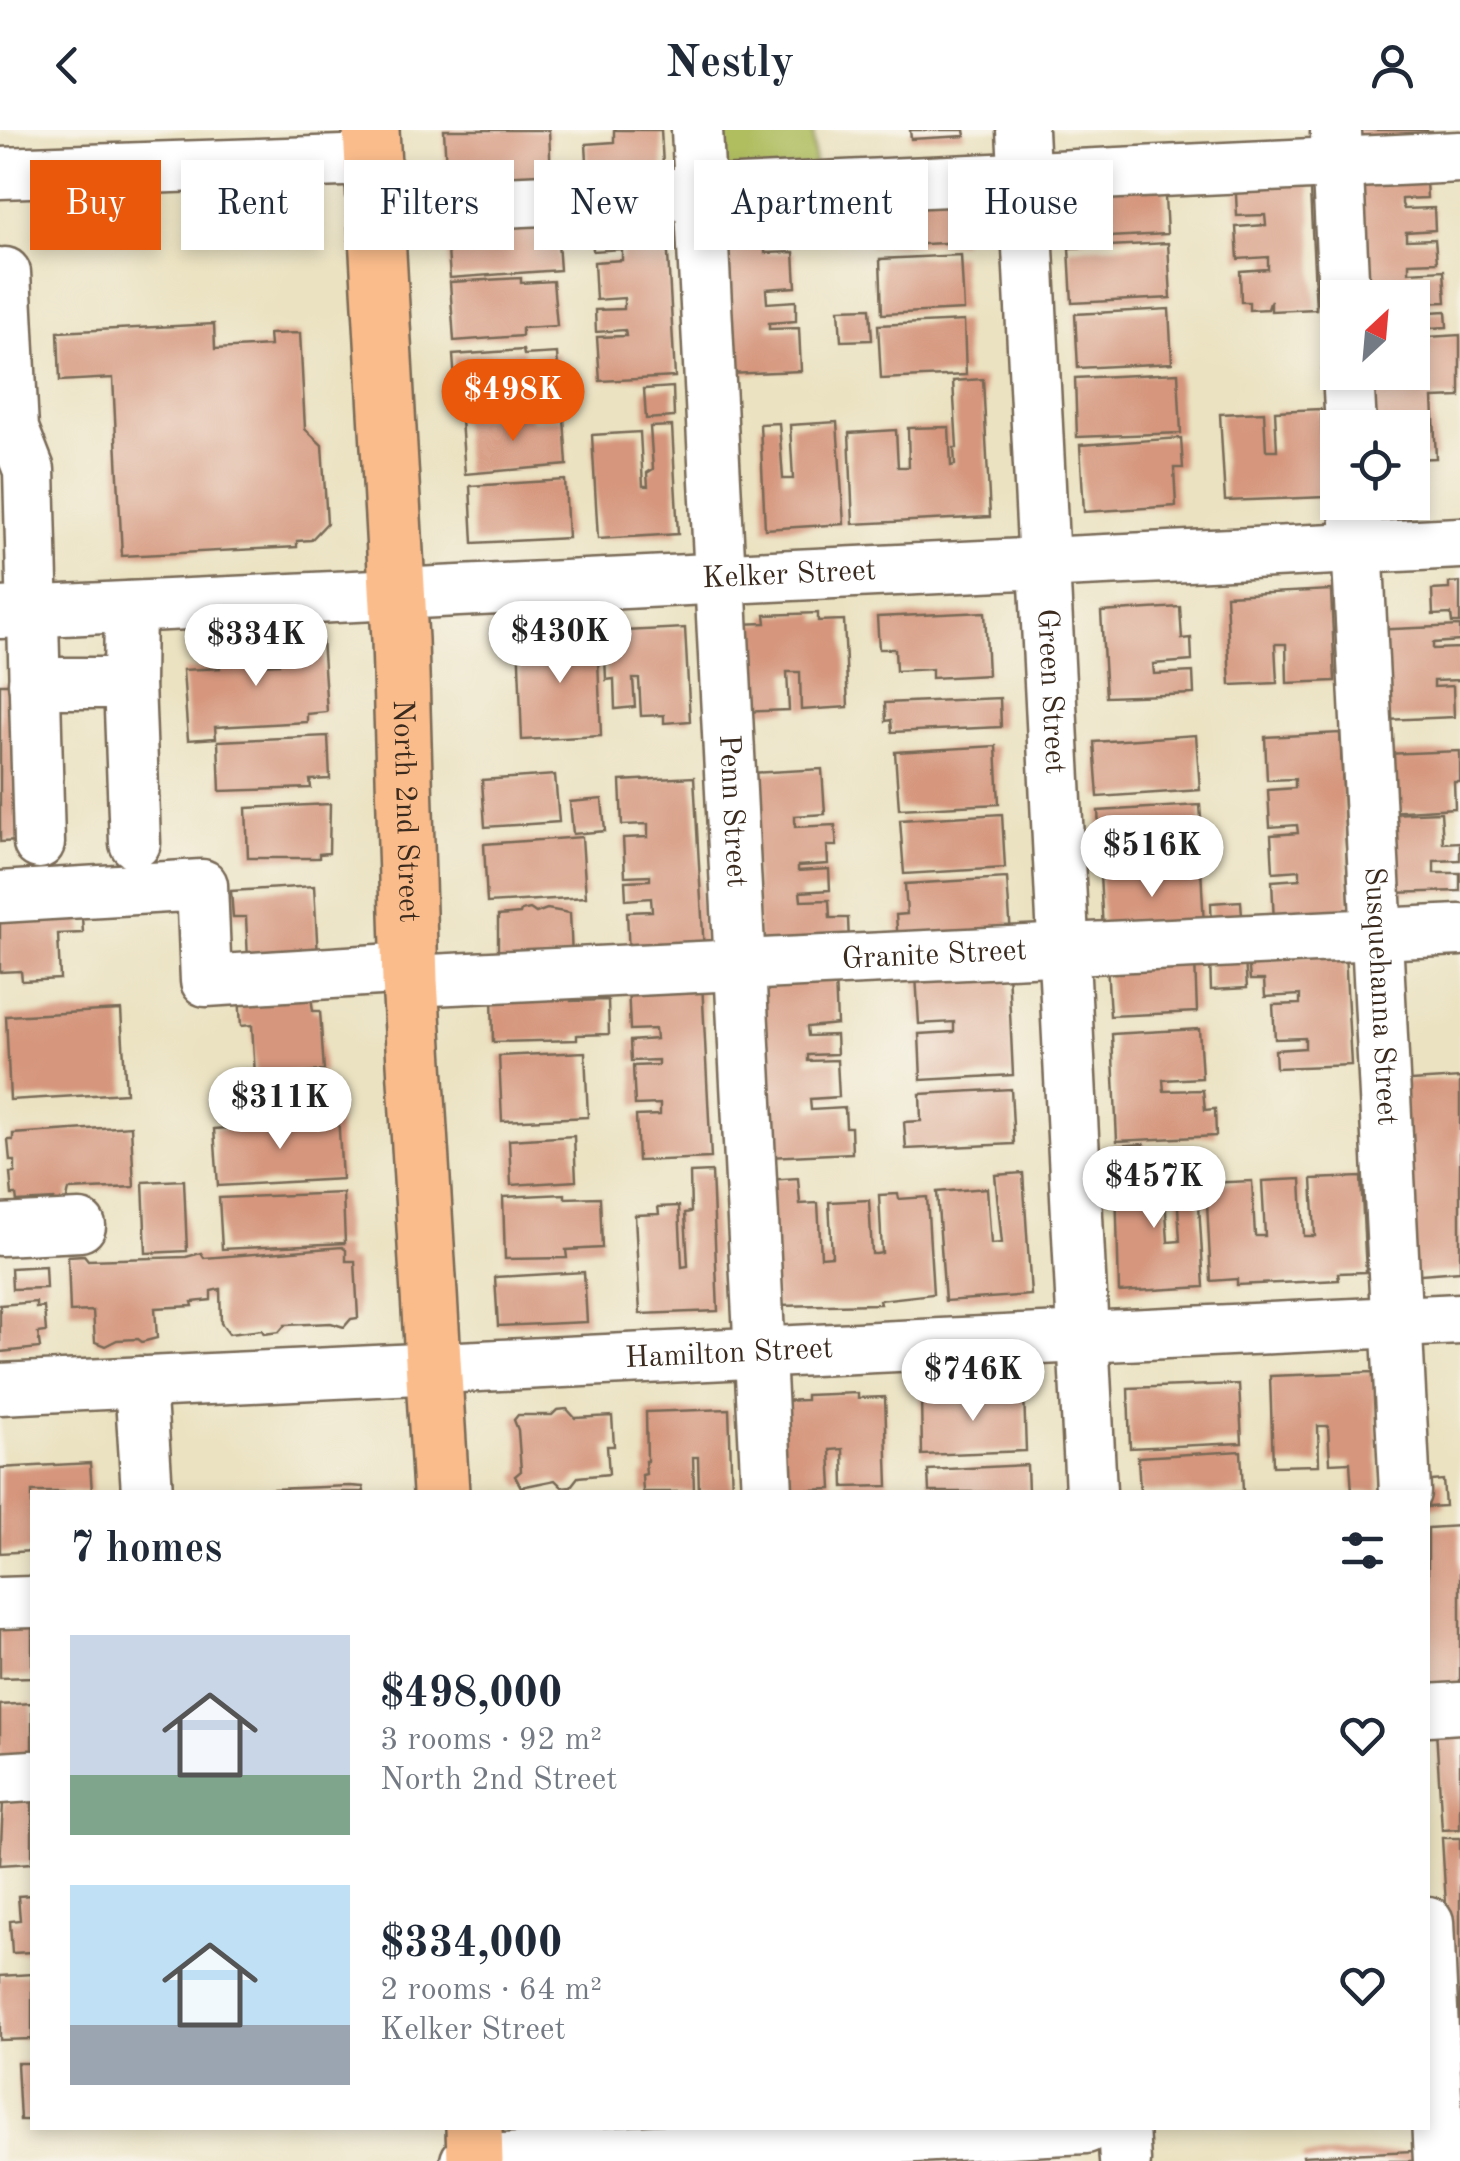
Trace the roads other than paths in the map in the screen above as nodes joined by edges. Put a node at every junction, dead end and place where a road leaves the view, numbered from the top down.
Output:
1 (697, 130) edge
2 (1337, 146) edge
3 (1023, 154) edge
4 (1460, 157) edge
5 (698, 160) edge
6 (928, 165) edge
7 (344, 167) edge
8 (0, 174) edge
9 (514, 177) edge
10 (694, 192) edge
11 (377, 250) edge
12 (703, 250) edge
13 (0, 274) edge
14 (1343, 280) edge
15 (1356, 525) edge
16 (1460, 543) edge
17 (1044, 563) junction
18 (720, 579) junction
19 (396, 594) junction
20 (130, 607) junction
21 (15, 613) edge
22 (34, 683) junction
23 (130, 683) junction
24 (40, 842) dead end
25 (135, 843) dead end
26 (0, 897) edge
27 (1460, 930) edge
28 (1377, 934) junction
29 (1064, 949) junction
30 (740, 965) junction
31 (410, 974) junction
32 (80, 1226) dead end
33 (0, 1230) edge
34 (1460, 1319) edge
35 (1396, 1322) junction
36 (1084, 1337) junction
37 (760, 1353) junction
38 (434, 1368) junction
39 (140, 1382) junction
40 (0, 1389) edge
41 (147, 1490) edge
42 (441, 1490) edge
43 (767, 1490) edge
44 (1092, 1490) edge
45 (1405, 1490) edge
46 (0, 1570) edge
47 (30, 1570) edge
48 (30, 1602) edge
49 (0, 1603) edge
50 (1460, 1708) edge
51 (1430, 1710) edge
52 (30, 1776) edge
53 (0, 1778) edge
54 (1430, 1948) edge
55 (1442, 2107) edge
56 (474, 2130) edge
57 (1050, 2130) edge
58 (1123, 2130) edge
59 (800, 2144) edge
60 (466, 2161) edge
61 (475, 2161) edge
62 (1125, 2161) edge
63 (1438, 2161) edge

1 - 5 street, Penn Street
2 - 3 street
2 - 4 street
2 - 14 street
3 - 6 street
3 - 17 street, Green Street
7 - 8 street
9 - 10 street
11 - 19 main road, North 2nd Street
12 - 18 street, Penn Street
13 - 21 street
15 - 16 street, Kelker Street
15 - 17 street, Kelker Street
15 - 28 street, Susquehanna Street
17 - 18 street, Kelker Street
17 - 29 street, Green Street
18 - 19 street, Kelker Street
18 - 30 street, Penn Street
19 - 20 street, Kelker Street
19 - 31 main road, North 2nd Street
20 - 21 street, Kelker Street
20 - 23 street
21 - 22 street
22 - 23 street
22 - 24 street
23 - 25 street
26 - 31 street, Granite Street
27 - 28 street, Granite Street
28 - 29 street, Granite Street
28 - 35 street, Susquehanna Street
29 - 30 street, Granite Street
29 - 36 street, Green Street
30 - 31 street, Granite Street
30 - 37 street, Penn Street
31 - 38 main road, North 2nd Street
32 - 33 street
34 - 35 street, Hamilton Street
35 - 36 street, Hamilton Street
35 - 45 street, Susquehanna Street
36 - 37 street, Hamilton Street
36 - 44 street, Green Street
37 - 38 street, Hamilton Street
37 - 43 street, Penn Street
38 - 39 street, Hamilton Street
38 - 42 main road, North 2nd Street
39 - 40 street, Hamilton Street
39 - 41 street
46 - 47 street
48 - 49 street
50 - 51 street
52 - 53 street
54 - 55 street
55 - 63 street
56 - 61 main road
57 - 59 street
58 - 62 street
59 - 61 street
60 - 61 street

